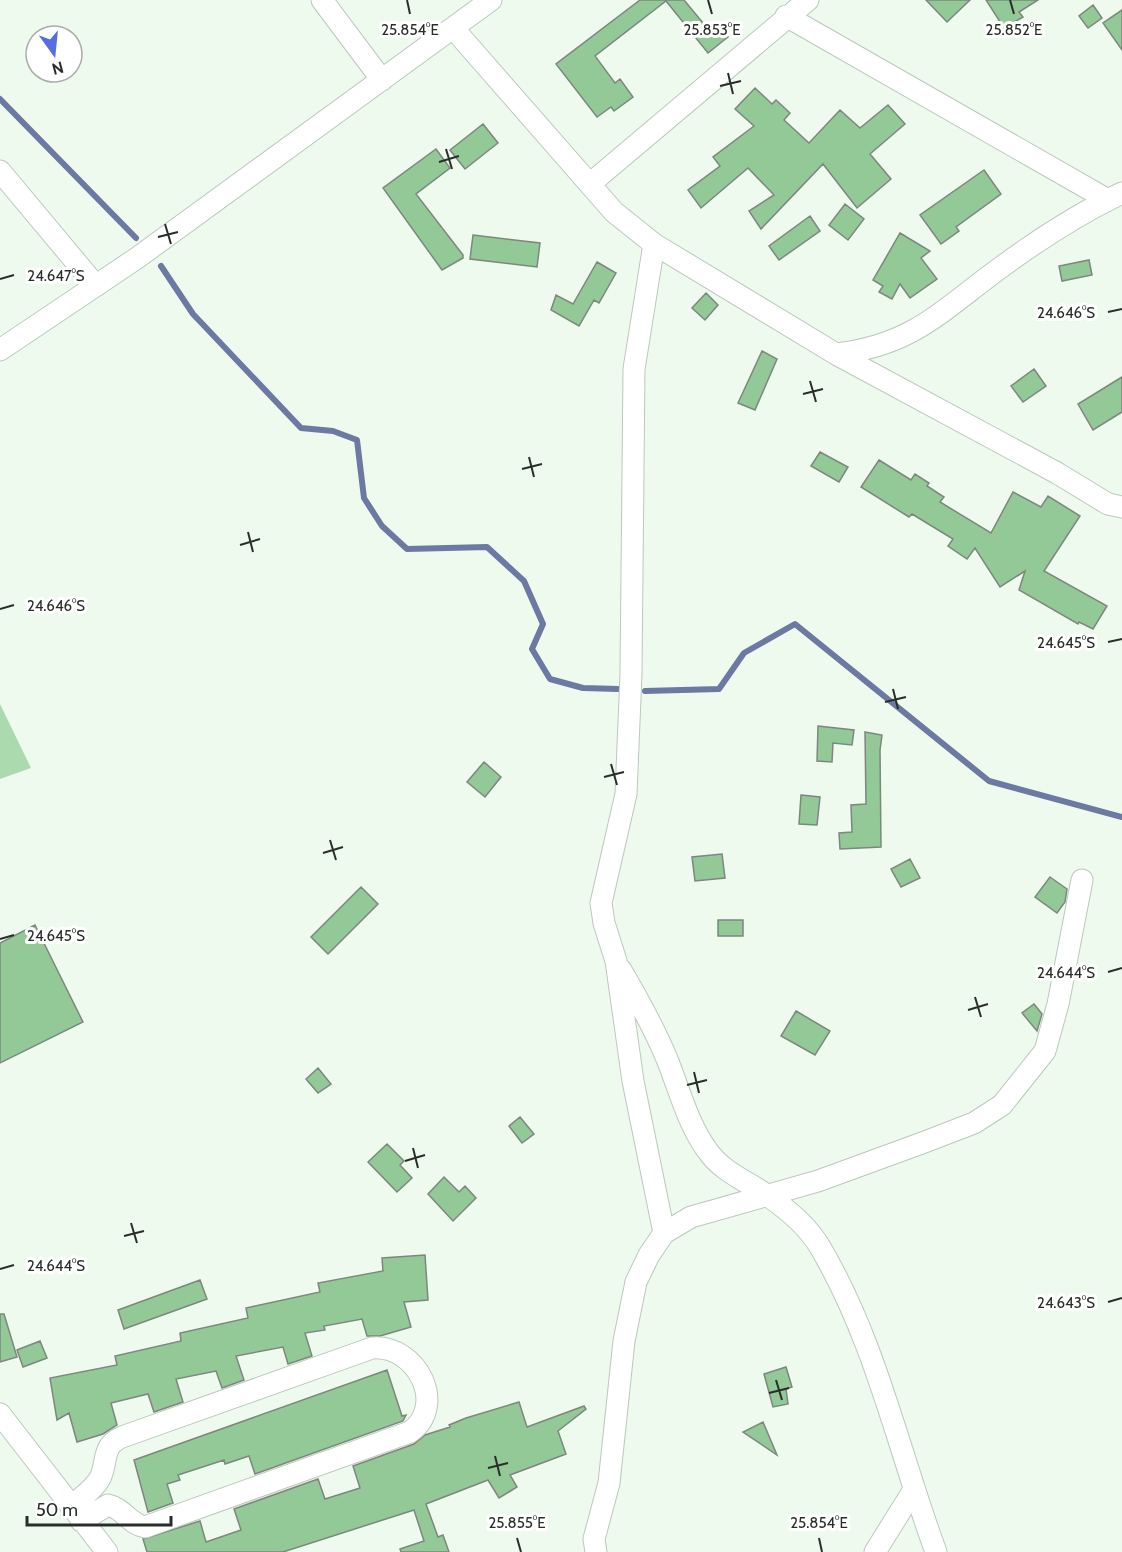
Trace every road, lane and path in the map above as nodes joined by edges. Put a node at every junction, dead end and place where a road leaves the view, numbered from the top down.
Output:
1 (322, 0) edge
2 (491, 0) edge
3 (808, 0) edge
4 (786, 16) junction
5 (453, 28) junction
6 (382, 80) junction
7 (0, 171) edge
8 (591, 183) junction
9 (1115, 196) edge
10 (654, 244) junction
11 (96, 286) junction
12 (0, 350) edge
13 (836, 354) junction
14 (1122, 507) edge
15 (1083, 880) dead end
16 (616, 961) junction
17 (766, 1194) junction
18 (664, 1233) junction
19 (0, 1414) edge
20 (913, 1491) junction
21 (84, 1528) edge
22 (107, 1552) edge
23 (596, 1552) edge
24 (875, 1552) edge
25 (936, 1552) edge

1 - 6 street
2 - 5 street
3 - 4 street
4 - 8 street
4 - 9 street
5 - 6 street
5 - 8 street
6 - 11 street
7 - 11 street
8 - 10 street
9 - 13 street
10 - 13 street
10 - 16 street
11 - 12 street
13 - 14 street
15 - 17 street
16 - 17 street
16 - 18 street
17 - 18 street
17 - 20 street
18 - 23 street
19 - 21 street
20 - 24 street
20 - 25 street
21 - 21 street
21 - 22 street

